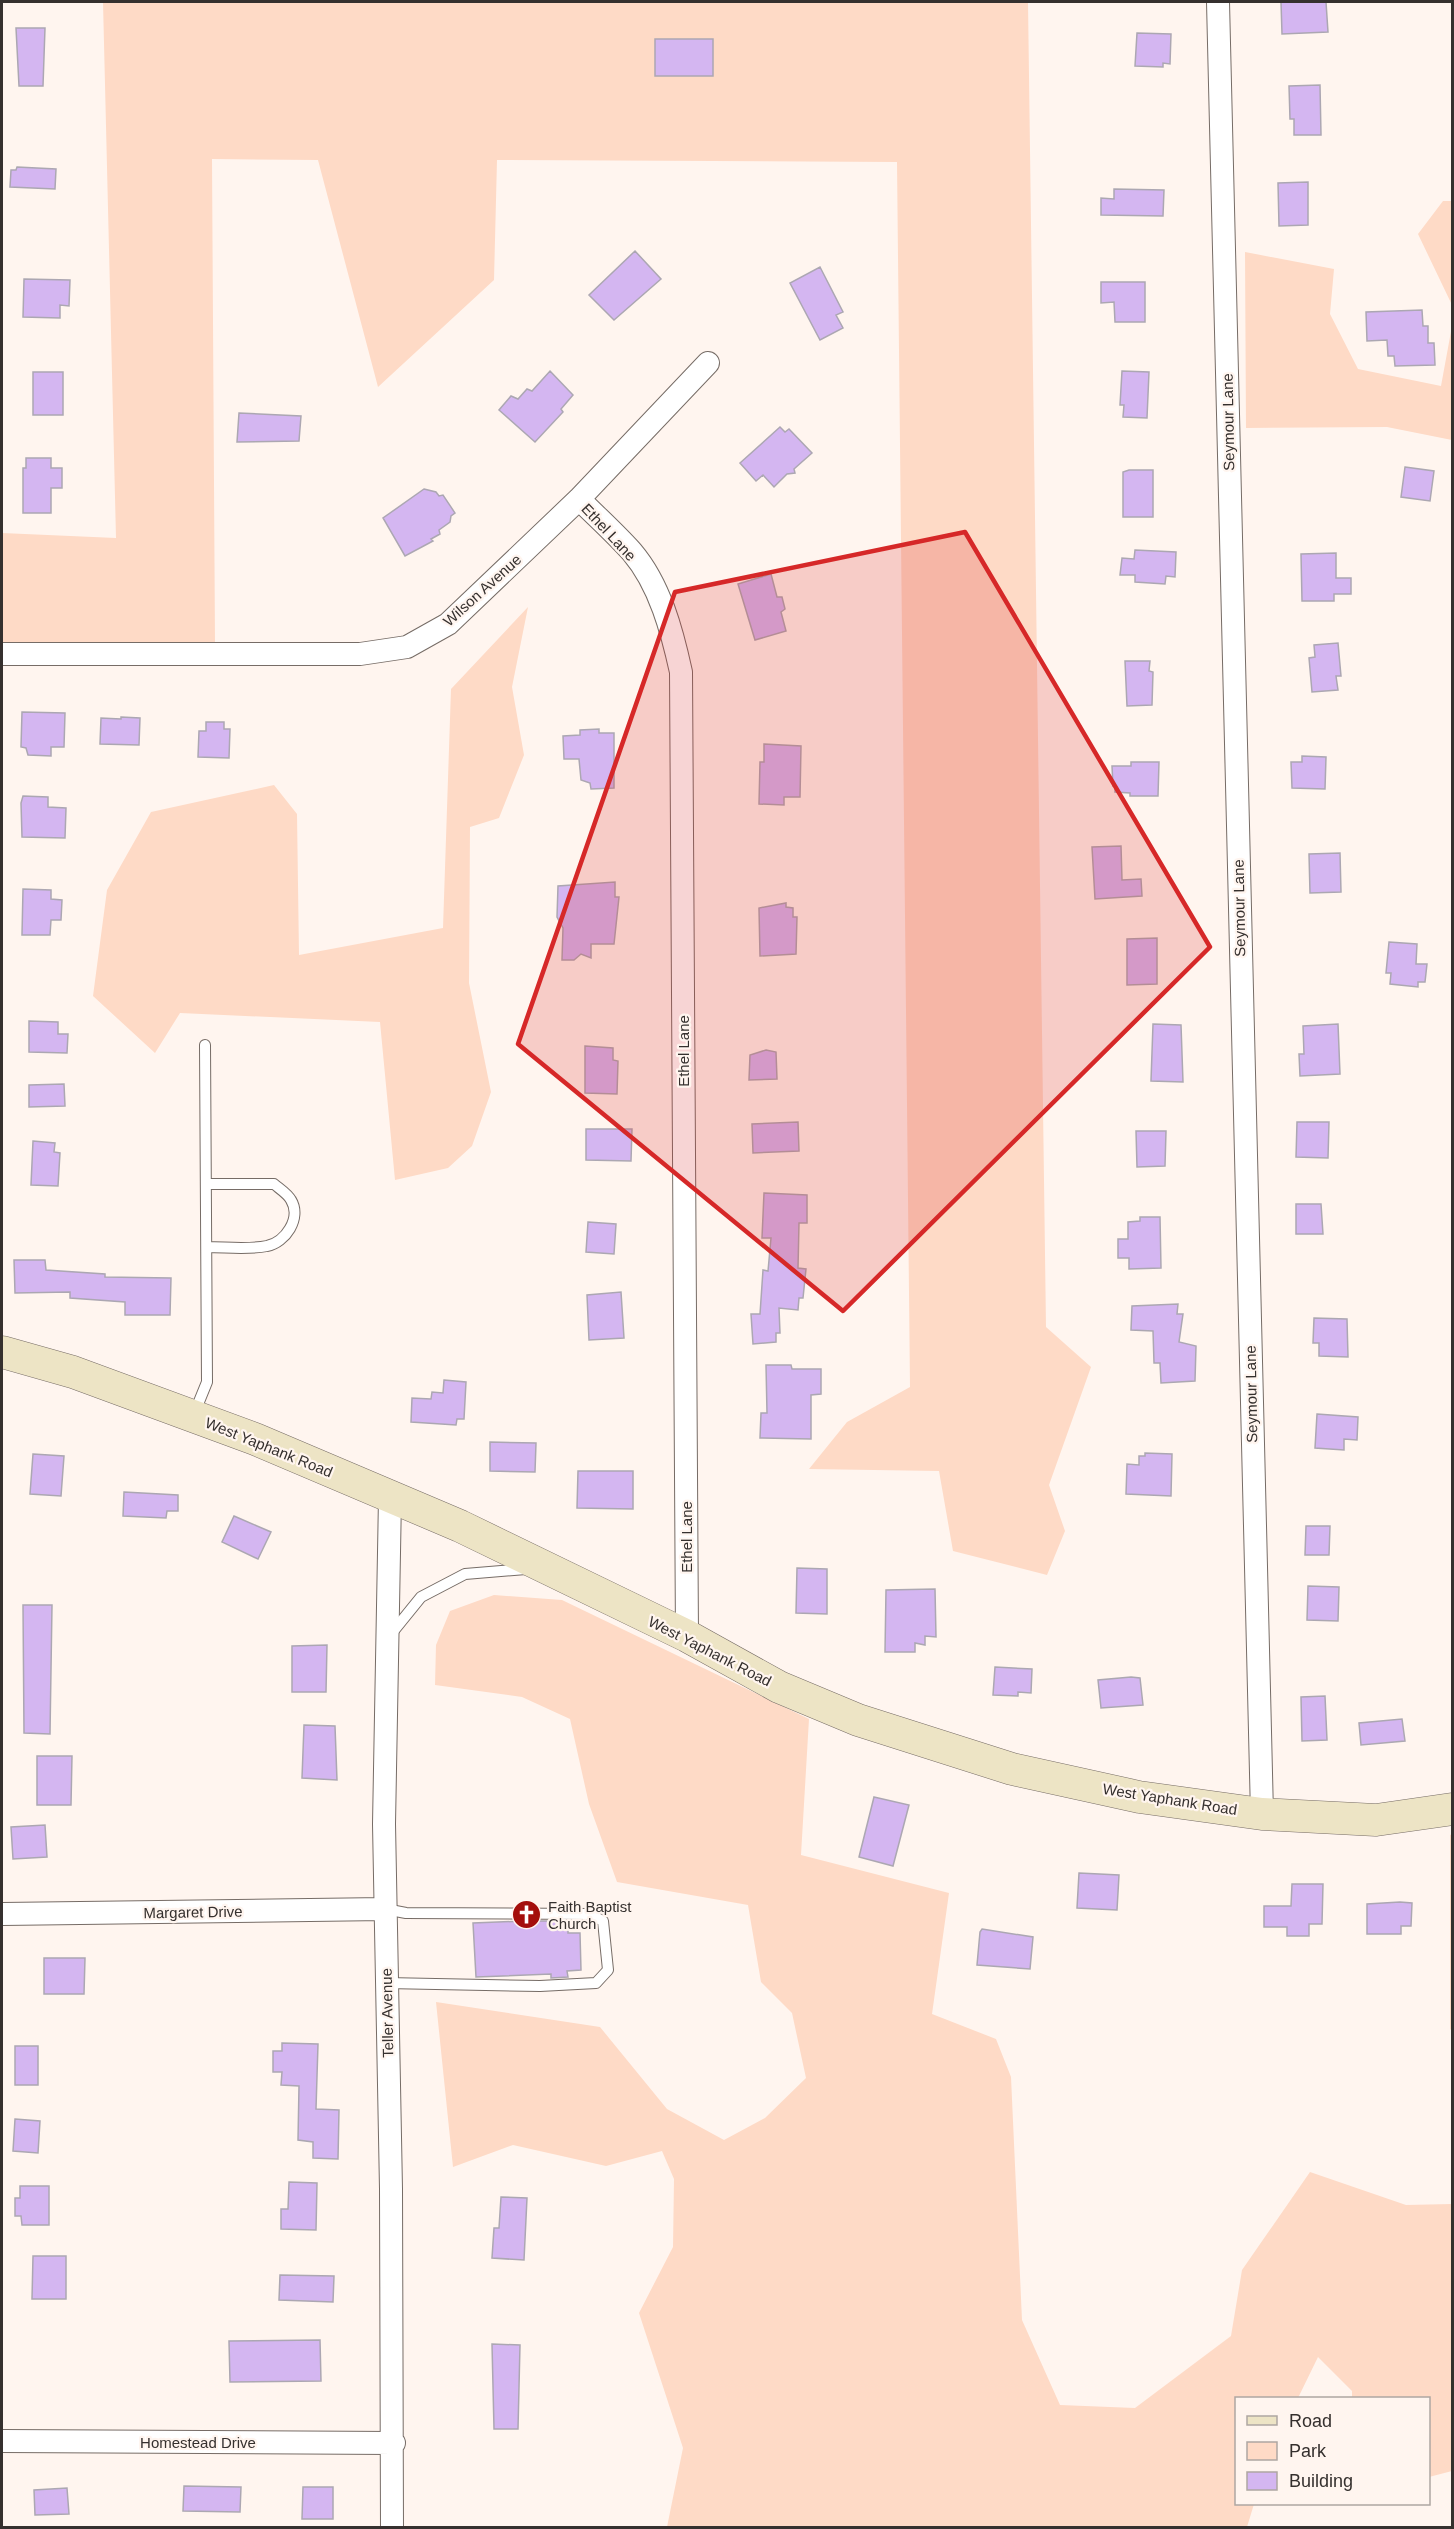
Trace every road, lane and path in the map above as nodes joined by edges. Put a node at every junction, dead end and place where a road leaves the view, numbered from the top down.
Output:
1 (1218, 2) edge
2 (708, 363) dead end
3 (579, 499) junction
4 (2, 654) edge
5 (206, 1045) dead end
6 (206, 1184) junction
7 (207, 1247) junction
8 (2, 1352) edge
9 (193, 1417) junction
10 (390, 1498) junction
11 (543, 1567) junction
12 (687, 1636) junction
13 (387, 1639) junction
14 (1452, 1809) edge
15 (1262, 1814) junction
16 (384, 1909) junction
17 (2, 1914) edge
18 (386, 1983) junction
19 (2, 2441) edge
20 (394, 2443) junction
21 (392, 2528) edge

1 - 15 street, Seymour Lane
2 - 3 street, Wilson Avenue
3 - 4 street, Wilson Avenue
3 - 12 street, Ethel Lane
5 - 6 lane
6 - 7 lane
6 - 7 lane
7 - 9 lane
8 - 9 street, West Yaphank Road
9 - 10 street, West Yaphank Road
10 - 11 street, West Yaphank Road
10 - 13 street, Teller Avenue
11 - 12 street, West Yaphank Road
11 - 13 lane
12 - 15 street, West Yaphank Road
13 - 16 street, Teller Avenue
14 - 15 street, West Yaphank Road
16 - 17 street, Margaret Drive
16 - 18 street, Teller Avenue
16 - 18 lane
18 - 20 street, Teller Avenue
19 - 20 street, Homestead Drive
20 - 21 street, Teller Avenue

